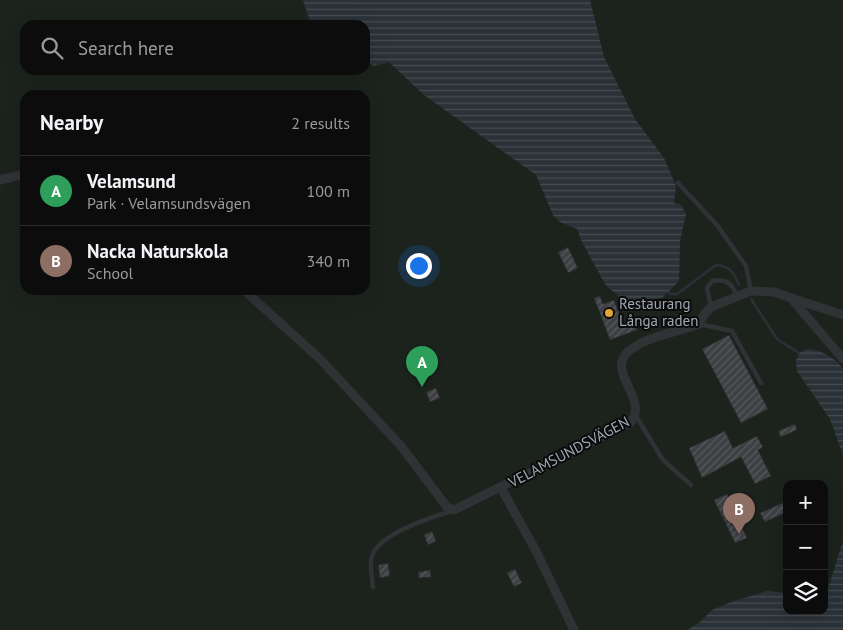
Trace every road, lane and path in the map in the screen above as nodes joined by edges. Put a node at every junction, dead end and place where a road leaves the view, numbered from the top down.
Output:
1 (20, 175) edge
2 (0, 180) edge
3 (678, 183) dead end
4 (751, 291) junction
5 (250, 295) edge
6 (737, 296) junction
7 (791, 298) junction
8 (711, 307) junction
9 (843, 315) edge
10 (699, 324) junction
11 (843, 359) edge
12 (761, 383) dead end
13 (636, 416) junction
14 (692, 485) dead end
15 (501, 488) junction
16 (454, 510) junction
17 (373, 586) dead end
18 (574, 630) edge

1 - 2 street
3 - 4 lane
4 - 6 street
4 - 7 street
5 - 16 street
6 - 8 street
6 - 8 lane
7 - 9 street
7 - 11 street
8 - 10 street
10 - 12 lane
10 - 13 street, VELAMSUNDSVÄGEN
13 - 14 lane
13 - 15 street, VELAMSUNDSVÄGEN
15 - 16 street, VELAMSUNDSVÄGEN
15 - 18 street, VELAMSUNDSVÄGEN
16 - 17 lane

